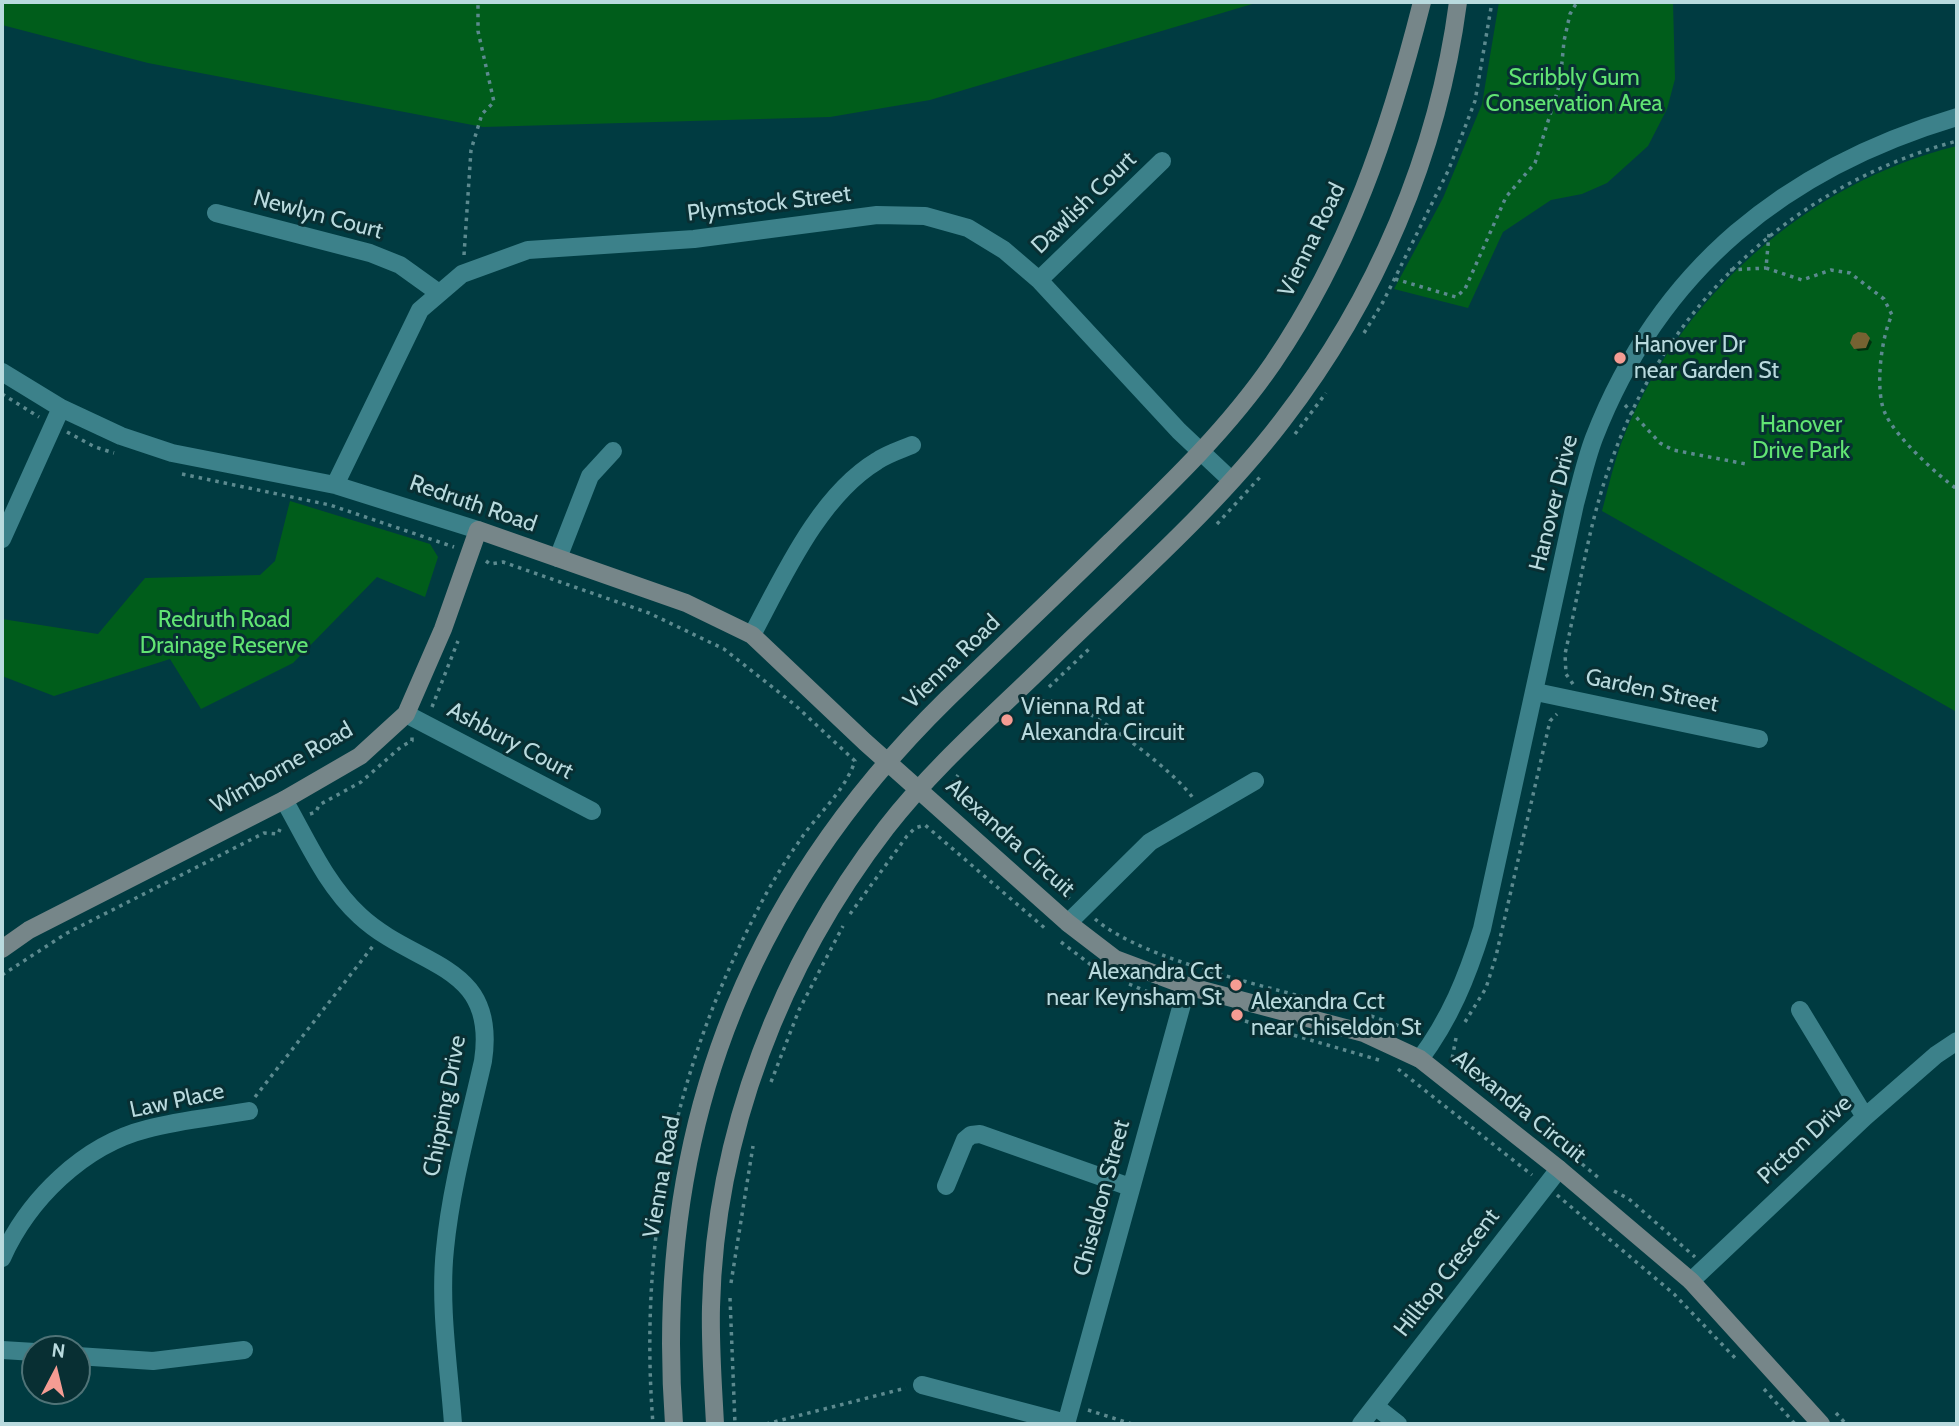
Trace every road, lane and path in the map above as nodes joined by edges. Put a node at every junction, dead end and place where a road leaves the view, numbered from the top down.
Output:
1 (478, 2) edge
2 (1422, 2) edge
3 (1458, 2) edge
4 (1577, 2) edge
5 (1957, 117) edge
6 (1957, 141) edge
7 (1162, 161) dead end
8 (216, 213) dead end
9 (1769, 234) junction
10 (1766, 268) junction
11 (1729, 270) junction
12 (463, 274) junction
13 (1395, 279) dead end
14 (1039, 280) junction
15 (439, 293) junction
16 (2, 372) edge
17 (2, 394) edge
18 (1614, 395) junction
19 (1633, 412) junction
20 (57, 416) junction
21 (912, 445) dead end
22 (612, 451) dead end
23 (1202, 451) junction
24 (119, 455) dead end
25 (1746, 464) dead end
26 (181, 474) dead end
27 (1231, 480) junction
28 (335, 485) junction
29 (1957, 489) edge
30 (478, 530) junction
31 (2, 539) edge
32 (471, 550) junction
33 (558, 558) junction
34 (752, 635) junction
35 (1574, 685) dead end
36 (1536, 692) junction
37 (1034, 700) dead end
38 (1565, 713) dead end
39 (406, 714) junction
40 (412, 737) dead end
41 (1759, 739) dead end
42 (887, 761) junction
43 (850, 776) dead end
44 (1255, 781) dead end
45 (919, 789) junction
46 (284, 800) junction
47 (592, 811) dead end
48 (1203, 811) junction
49 (308, 815) dead end
50 (280, 829) dead end
51 (1096, 919) dead end
52 (1068, 923) junction
53 (382, 935) junction
54 (2, 949) edge
55 (2, 975) edge
56 (1106, 975) dead end
57 (1128, 984) dead end
58 (1187, 986) junction
59 (1182, 1004) junction
60 (1346, 1009) dead end
61 (1800, 1010) dead end
62 (1359, 1012) dead end
63 (1239, 1019) dead end
64 (1415, 1034) dead end
65 (1957, 1041) edge
66 (1444, 1052) dead end
67 (1420, 1059) junction
68 (1452, 1059) junction
69 (767, 1093) dead end
70 (1514, 1109) dead end
71 (248, 1111) joint
72 (1865, 1118) junction
73 (754, 1140) dead end
74 (1575, 1158) dead end
75 (1559, 1170) junction
76 (1603, 1183) dead end
77 (946, 1186) dead end
78 (1546, 1186) junction
79 (1130, 1187) junction
80 (1610, 1188) dead end
81 (1695, 1257) dead end
82 (2, 1258) edge
83 (1691, 1281) junction
84 (2, 1350) edge
85 (244, 1350) dead end
86 (21, 1351) edge
87 (91, 1357) edge
88 (1738, 1361) dead end
89 (922, 1385) joint
90 (1763, 1388) dead end
91 (1375, 1406) junction
92 (1068, 1418) edge
93 (453, 1424) edge
94 (674, 1424) edge
95 (715, 1424) edge
96 (735, 1424) edge
97 (766, 1424) edge
98 (1132, 1424) edge
99 (1362, 1424) edge
100 (1398, 1424) edge
101 (1795, 1424) edge
102 (1821, 1424) edge

1 - 12 path
2 - 23 main road, Vienna Road
3 - 27 main road
4 - 13 path
5 - 18 street, Hanover Drive
6 - 9 path
7 - 14 street, Dawlish Court
8 - 15 street, Newlyn Court
9 - 10 path
9 - 11 path
10 - 11 path
10 - 29 path
11 - 19 path
12 - 14 street, Plymstock Street
12 - 15 street, Plymstock Street
14 - 23 street, Plymstock Street
15 - 28 street, Plymstock Street
16 - 20 street, Redruth Road
17 - 20 path
18 - 19 path
18 - 36 street, Hanover Drive
19 - 25 path
19 - 35 path
20 - 24 path
20 - 28 street, Redruth Road
20 - 31 street
21 - 34 street
22 - 33 street
23 - 27 street, Plymstock Street
23 - 42 main road, Vienna Road
26 - 32 path
27 - 45 main road
28 - 30 street, Redruth Road
30 - 32 main road, Wimborne Road
30 - 33 main road, Redruth Road
32 - 39 main road, Wimborne Road
32 - 43 path
33 - 34 main road, Redruth Road
34 - 42 main road, Redruth Road
36 - 41 street, Garden Street
36 - 67 street, Hanover Drive
37 - 48 path
38 - 68 path
39 - 46 main road, Wimborne Road
39 - 47 street, Ashbury Court
40 - 49 path
42 - 45 main road, Alexandra Circuit
42 - 94 main road, Vienna Road
44 - 48 street
45 - 52 main road, Alexandra Circuit
45 - 95 main road
46 - 53 street, Chipping Drive
46 - 54 main road, Wimborne Road
48 - 52 street
50 - 55 path
51 - 60 path
52 - 58 main road, Alexandra Circuit
53 - 71 path
53 - 93 street, Chipping Drive
56 - 69 path
57 - 59 path
58 - 59 street, Chiseldon Street
58 - 67 main road, Alexandra Circuit
59 - 79 street, Chiseldon Street
61 - 72 street
62 - 64 path
63 - 78 path
65 - 72 street, Picton Drive
66 - 68 path
67 - 75 main road, Alexandra Circuit
68 - 70 path
71 - 82 street, Law Place
72 - 83 street, Picton Drive
73 - 96 path
74 - 76 path
75 - 78 street, Hilltop Crescent
75 - 83 main road, Alexandra Circuit
77 - 79 street
78 - 88 path
78 - 91 street, Hilltop Crescent
79 - 92 street, Chiseldon Street
80 - 81 path
83 - 102 main road, Alexandra Circuit
84 - 86 street
85 - 87 street
89 - 92 street
89 - 97 path
90 - 101 path
91 - 99 street, Hilltop Crescent
91 - 100 street
92 - 98 path

